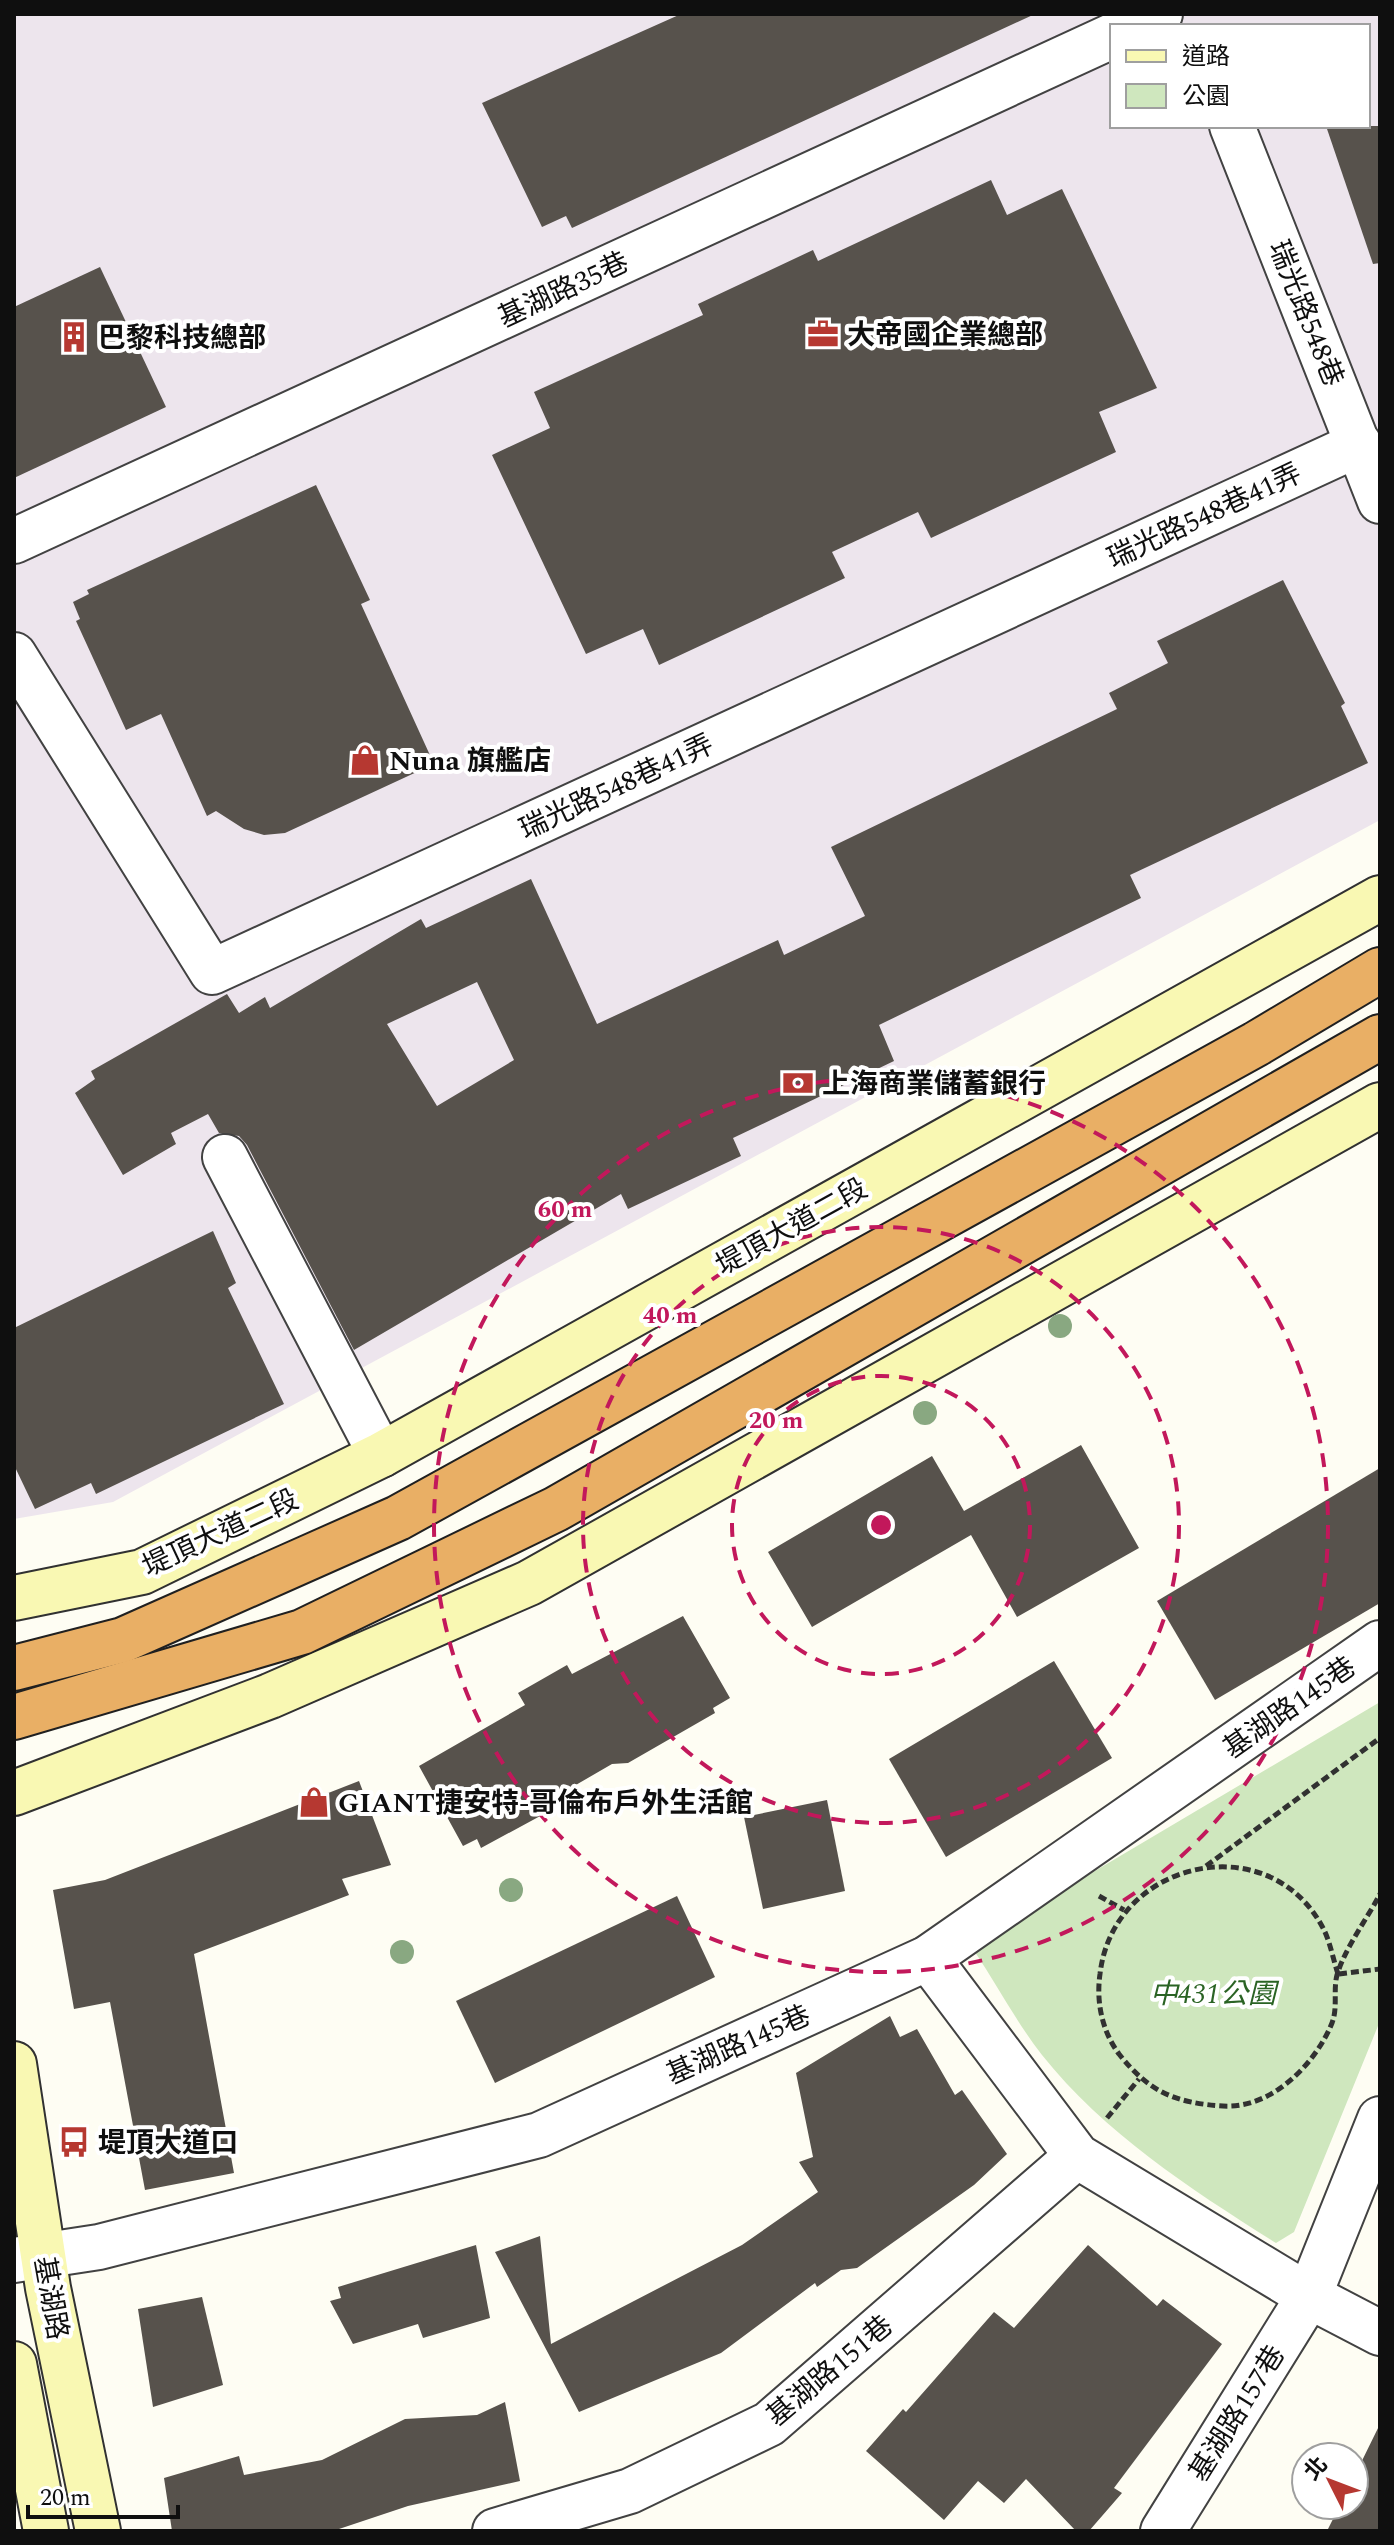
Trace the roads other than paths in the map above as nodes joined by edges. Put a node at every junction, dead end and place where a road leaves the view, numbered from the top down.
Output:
1 (1160, 14) edge
2 (1138, 24) edge
3 (1110, 37) edge
4 (1233, 128) edge
5 (1359, 444) junction
6 (1380, 501) edge
7 (14, 541) edge
8 (14, 655) edge
9 (1380, 898) edge
10 (1380, 970) edge
11 (1380, 1037) edge
12 (1380, 1105) edge
13 (225, 1157) dead end
14 (381, 1455) junction
15 (14, 1598) edge
16 (1380, 1643) edge
17 (14, 1668) edge
18 (14, 1717) edge
19 (14, 1793) edge
20 (928, 1958) junction
21 (14, 2064) edge
22 (1380, 2119) edge
23 (1077, 2156) junction
24 (28, 2258) edge
25 (1309, 2296) junction
26 (1380, 2333) edge
27 (14, 2364) edge
28 (46, 2531) edge
29 (98, 2531) edge
30 (495, 2531) edge
31 (1163, 2531) edge

1 - 2 street
3 - 7 street, 基湖路35巷
4 - 5 street, 瑞光路548巷
5 - 6 street, 瑞光路548巷
5 - 8 street, 瑞光路548巷41弄
9 - 14 street, 堤頂大道二段
10 - 17 highway, 堤頂大道二段
11 - 18 highway
12 - 19 street
13 - 14 street
14 - 15 street, 堤頂大道二段
16 - 20 street, 基湖路145巷
20 - 23 street
20 - 24 street, 基湖路145巷
21 - 24 street, 基湖路
22 - 25 street, 基湖路157巷
23 - 25 street
23 - 30 street, 基湖路151巷
24 - 29 street, 基湖路
25 - 26 street
25 - 31 street, 基湖路157巷
27 - 28 street, 基湖路

